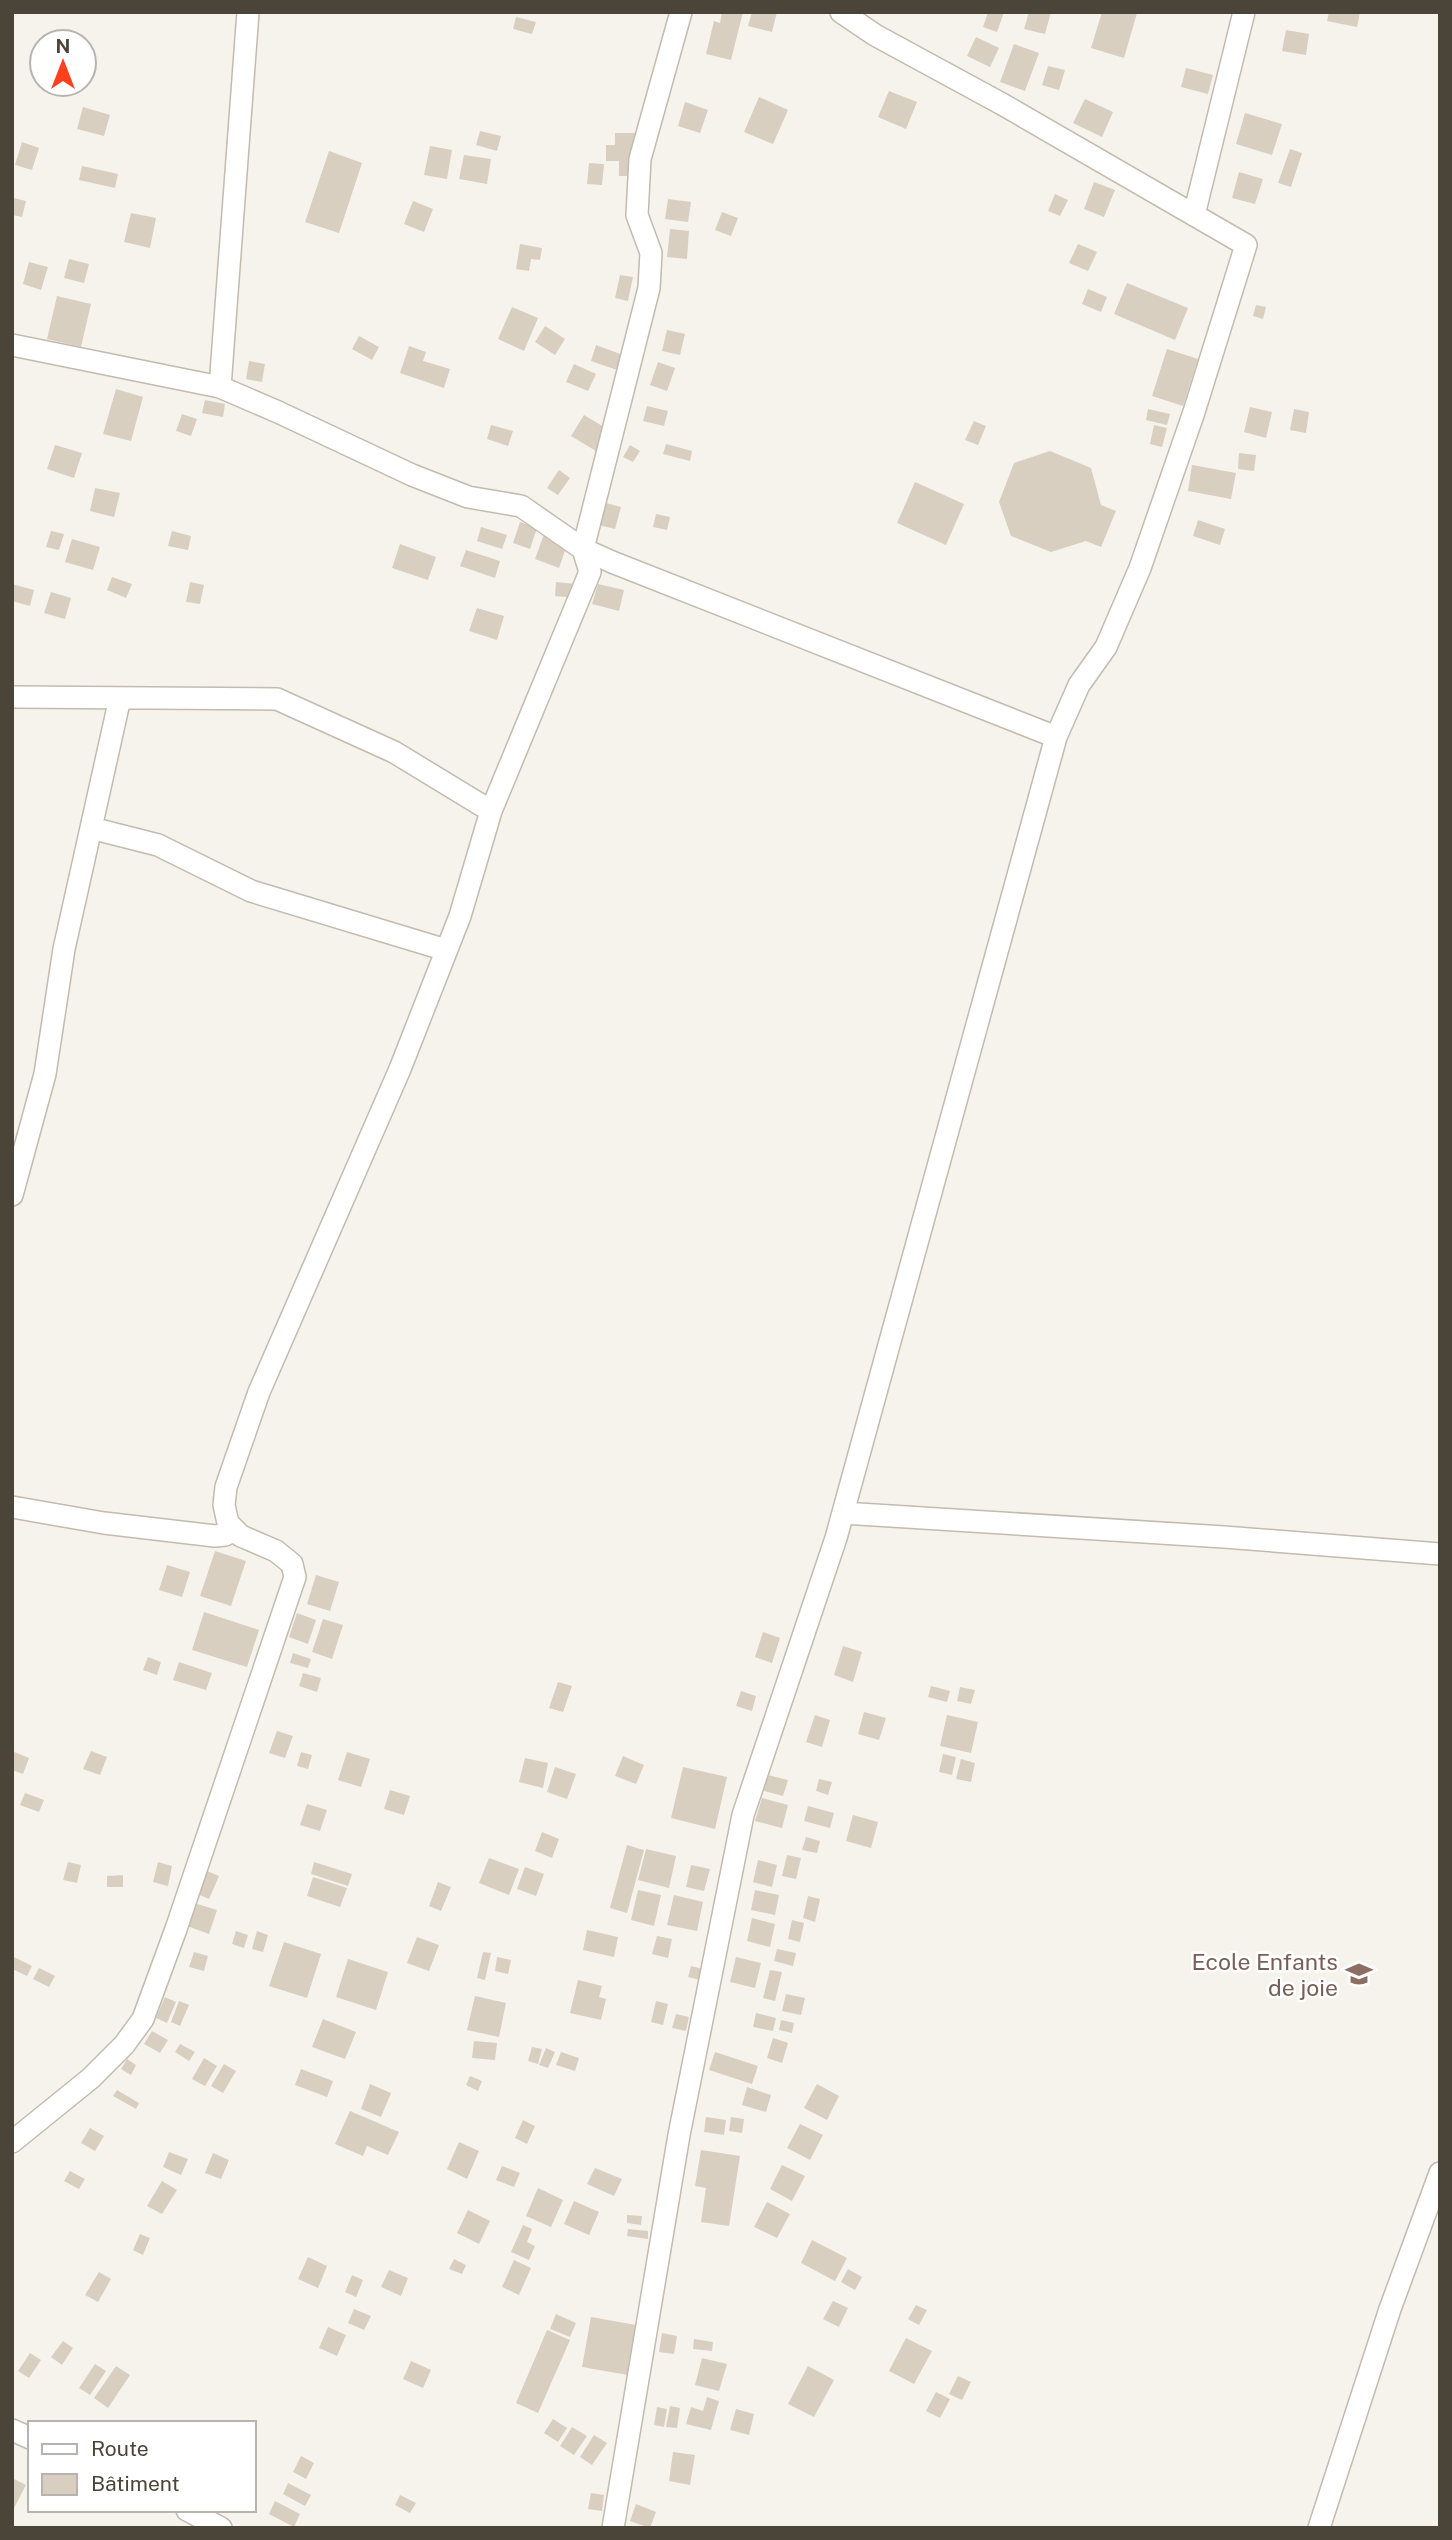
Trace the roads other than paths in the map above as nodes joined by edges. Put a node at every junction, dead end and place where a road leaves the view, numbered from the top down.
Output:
1 (248, 12) edge
2 (681, 12) edge
3 (841, 12) edge
4 (1244, 12) edge
5 (1194, 215) junction
6 (12, 345) edge
7 (220, 387) junction
8 (583, 549) junction
9 (12, 697) edge
10 (120, 698) junction
11 (1056, 737) junction
12 (491, 811) junction
13 (91, 828) junction
14 (446, 950) junction
15 (12, 1195) edge
16 (12, 1507) edge
17 (843, 1513) junction
18 (235, 1530) junction
19 (1440, 1554) edge
20 (12, 2142) edge
21 (1440, 2173) edge
22 (12, 2430) edge
23 (28, 2437) edge
24 (191, 2512) edge
25 (221, 2528) edge
26 (613, 2528) edge
27 (1319, 2528) edge

1 - 7 street
2 - 8 street
3 - 5 street
4 - 5 street
5 - 11 street
6 - 7 street
7 - 8 street
8 - 11 street
8 - 12 street
9 - 10 street
10 - 12 street
10 - 13 street
11 - 17 street
12 - 14 street
13 - 14 street
13 - 15 street
14 - 18 street
16 - 18 street
17 - 19 street
17 - 26 street
18 - 20 street
21 - 27 street
22 - 23 street
24 - 25 street

